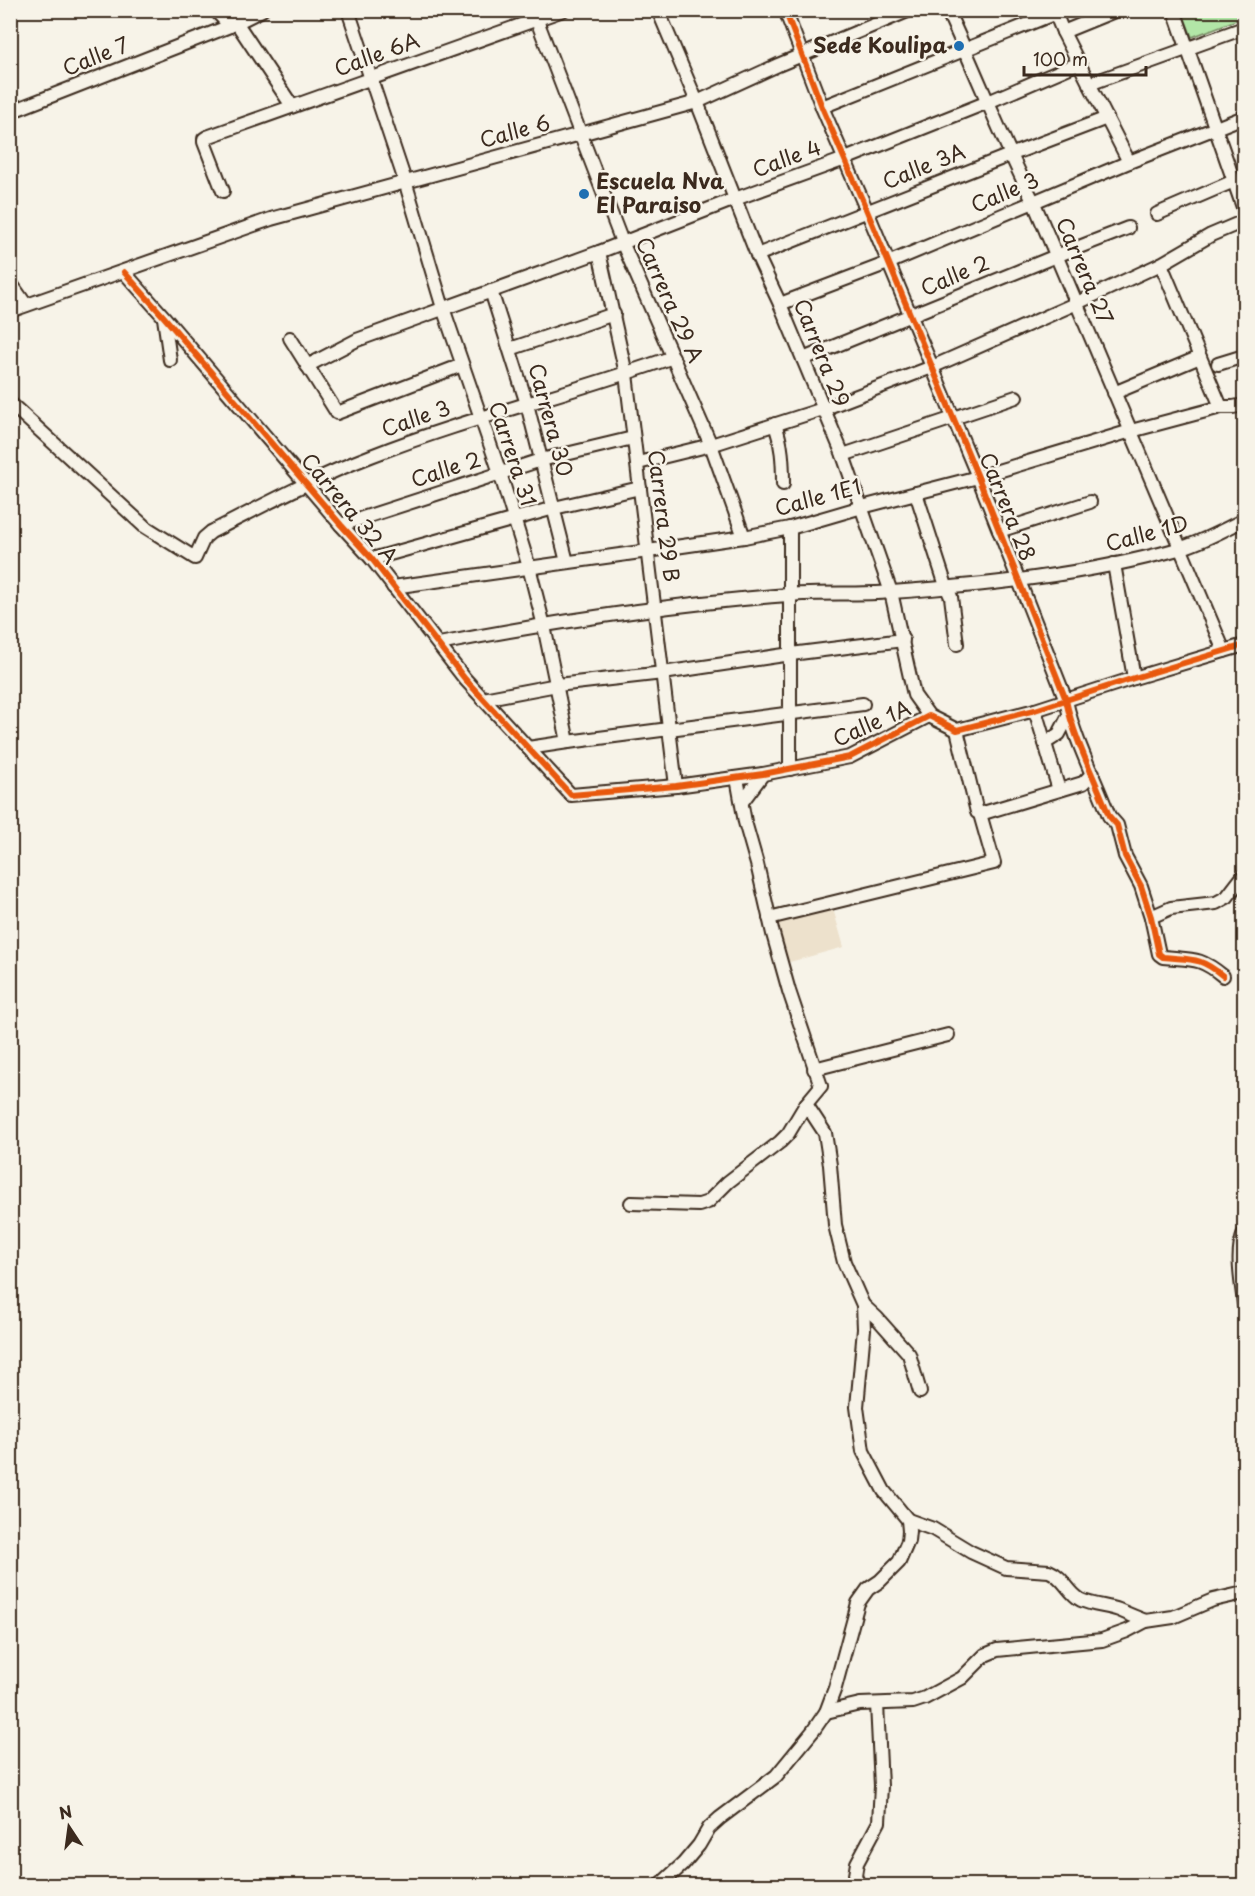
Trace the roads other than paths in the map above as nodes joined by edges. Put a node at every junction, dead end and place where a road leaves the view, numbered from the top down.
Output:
1 (215, 10) edge
2 (348, 10) edge
3 (563, 10) edge
4 (658, 10) edge
5 (785, 10) edge
6 (909, 10) edge
7 (947, 10) edge
8 (1117, 10) edge
9 (1174, 10) edge
10 (257, 12) edge
11 (1055, 12) edge
12 (535, 15) edge
13 (233, 24) junction
14 (1245, 28) edge
15 (1063, 32) junction
16 (1187, 48) junction
17 (965, 49) junction
18 (803, 55) junction
19 (1079, 63) junction
20 (371, 79) junction
21 (1089, 84) junction
22 (698, 102) junction
23 (988, 102) junction
24 (292, 106) junction
25 (822, 107) junction
26 (10, 112) edge
27 (1245, 117) edge
28 (1107, 118) junction
29 (1216, 128) junction
30 (581, 135) junction
31 (1010, 155) junction
32 (845, 159) junction
33 (1129, 162) junction
34 (405, 181) junction
35 (1234, 181) junction
36 (223, 190) dead end
37 (735, 199) junction
38 (1034, 203) junction
39 (1245, 210) edge
40 (867, 211) junction
41 (1157, 214) dead end
42 (1245, 220) edge
43 (1128, 228) dead end
44 (622, 242) junction
45 (599, 252) junction
46 (758, 255) junction
47 (1056, 255) junction
48 (888, 263) junction
49 (1161, 264) junction
50 (124, 272) junction
51 (10, 282) edge
52 (491, 291) junction
53 (1077, 303) junction
54 (780, 304) junction
55 (26, 305) junction
56 (443, 308) junction
57 (10, 311) edge
58 (614, 314) junction
59 (911, 316) junction
60 (164, 317) junction
61 (290, 338) dead end
62 (510, 349) junction
63 (1245, 356) edge
64 (673, 357) junction
65 (1200, 357) junction
66 (803, 359) junction
67 (170, 360) dead end
68 (462, 364) junction
69 (1218, 364) dead end
70 (306, 366) junction
71 (932, 367) junction
72 (626, 374) junction
73 (1114, 393) junction
74 (1016, 397) dead end
75 (10, 403) edge
76 (527, 404) junction
77 (1245, 405) edge
78 (1221, 407) junction
79 (823, 409) junction
80 (480, 418) junction
81 (952, 418) junction
82 (775, 424) junction
83 (1131, 431) junction
84 (633, 438) junction
85 (711, 445) junction
86 (843, 455) junction
87 (541, 460) junction
88 (638, 463) junction
89 (500, 473) junction
90 (978, 477) junction
91 (306, 483) junction
92 (783, 484) dead end
93 (640, 488) junction
94 (916, 493) junction
95 (1090, 502) dead end
96 (862, 507) junction
97 (554, 508) junction
98 (513, 519) junction
99 (1245, 520) edge
100 (340, 525) junction
101 (790, 528) junction
102 (999, 531) junction
103 (744, 537) junction
104 (1180, 549) junction
105 (648, 551) junction
106 (372, 559) junction
107 (567, 562) junction
108 (1114, 564) junction
109 (528, 567) junction
110 (1018, 580) junction
111 (946, 586) junction
112 (393, 587) junction
113 (891, 592) junction
114 (789, 595) junction
115 (656, 609) junction
116 (544, 626) junction
117 (903, 640) junction
118 (439, 644) junction
119 (957, 644) dead end
120 (1242, 649) edge
121 (1224, 651) junction
122 (791, 654) junction
123 (663, 673) junction
124 (1134, 678) junction
125 (557, 685) junction
126 (483, 699) junction
127 (1066, 700) junction
128 (862, 704) dead end
129 (1035, 710) junction
130 (791, 713) junction
131 (1069, 715) junction
132 (929, 716) junction
133 (669, 729) junction
134 (957, 730) junction
135 (568, 742) junction
136 (1045, 743) junction
137 (528, 748) junction
138 (790, 769) junction
139 (763, 774) junction
140 (1093, 774) junction
141 (737, 778) junction
142 (676, 786) junction
143 (1059, 790) junction
144 (571, 795) joint
145 (742, 802) junction
146 (980, 814) junction
147 (1245, 875) edge
148 (1151, 917) junction
149 (770, 918) junction
150 (1222, 976) dead end
151 (948, 1035) dead end
152 (814, 1069) junction
153 (806, 1104) junction
154 (631, 1203) dead end
155 (1245, 1233) edge
156 (863, 1305) junction
157 (1245, 1305) edge
158 (920, 1392) dead end
159 (908, 1520) junction
160 (1245, 1593) edge
161 (1146, 1622) junction
162 (877, 1704) junction
163 (825, 1712) junction
164 (659, 1886) edge
165 (859, 1886) edge

1 - 13 street
2 - 20 street
3 - 12 street, Calle 6A
4 - 22 street, Carrera 29
5 - 18 street, Carrera 28
6 - 18 street, Calle 6
7 - 17 street, Carrera 27
8 - 15 street
9 - 16 street
10 - 13 street, Calle 7
11 - 15 street
11 - 17 street
12 - 20 street, Calle 6A
12 - 30 street, Carrera 29 A
13 - 24 street
13 - 26 street, Calle 7
14 - 16 street
15 - 19 street
16 - 21 street
16 - 29 street
17 - 23 street, Carrera 27
17 - 25 street
18 - 22 street, Calle 6
18 - 25 street, Carrera 28
19 - 21 street
19 - 23 street, Calle 4
20 - 24 street, Calle 6A
20 - 34 street
21 - 28 street
22 - 30 street, Calle 6
22 - 37 street, Carrera 29
23 - 31 street, Carrera 27
23 - 32 street, Calle 4
24 - 36 street, Calle 6A
25 - 32 street, Carrera 28
27 - 29 street, Calle 3
28 - 31 street, Calle 3A
28 - 33 street
29 - 33 street, Calle 3
29 - 35 street
30 - 34 street, Calle 6
30 - 44 street, Carrera 29 A
31 - 38 street, Carrera 27
31 - 40 street, Calle 3A
32 - 37 street, Calle 4
32 - 40 street, Carrera 28
33 - 38 street, Calle 3
34 - 50 street, Calle 6
34 - 56 street, Carrera 31
35 - 39 street
35 - 41 street
37 - 44 street, Calle 4
37 - 46 street, Carrera 29
38 - 47 street, Carrera 27
38 - 48 street, Calle 3
40 - 46 street, Calle 3A
40 - 48 street, Carrera 28
42 - 49 street
43 - 47 street, Calle 2
44 - 45 street, Calle 4
44 - 64 street, Carrera 29 A
45 - 52 street, Calle 4
45 - 58 street, Carrera 29 B
46 - 54 street, Carrera 29
47 - 53 street, Carrera 27
47 - 59 street, Calle 2
48 - 54 street, Calle 3
48 - 59 street, Carrera 28
49 - 53 street
49 - 65 street
50 - 55 street, Calle 6
50 - 60 street, Carrera 32 A
51 - 55 street
52 - 56 street, Calle 4
52 - 62 street, Carrera 30
53 - 71 street
53 - 73 street, Carrera 27
54 - 66 street, Carrera 29
55 - 57 street, Calle 6
56 - 68 street, Carrera 31
56 - 70 street, Calle 4
58 - 62 street
58 - 72 street, Carrera 29 B
59 - 66 street, Calle 2
59 - 71 street, Carrera 28
60 - 67 street
60 - 91 street, Carrera 32 A
61 - 70 street
62 - 76 street, Carrera 30
63 - 69 street
64 - 72 street, Calle 3
64 - 85 street, Carrera 29 A
65 - 73 street
65 - 78 street
66 - 79 street, Carrera 29
68 - 70 street
68 - 80 street, Carrera 31
71 - 79 street
71 - 81 street, Carrera 28
72 - 76 street, Calle 3
72 - 84 street, Carrera 29 B
73 - 83 street, Carrera 27
74 - 81 street
75 - 91 street, Calle 3
76 - 80 street, Calle 3
76 - 87 street, Carrera 30
77 - 78 street, Calle 1E1
78 - 83 street, Calle 1E1
79 - 82 street
79 - 86 street, Carrera 29
80 - 89 street, Carrera 31
80 - 91 street, Calle 3
81 - 86 street
81 - 90 street, Carrera 28
82 - 85 street
82 - 92 street
83 - 90 street, Calle 1E1
83 - 104 street, Carrera 27
84 - 87 street, Calle 2
84 - 88 street, Carrera 29 B
85 - 88 street
85 - 103 street, Carrera 29 A
86 - 96 street, Carrera 29
87 - 89 street, Calle 2
87 - 97 street, Carrera 30
88 - 93 street, Carrera 29 B
89 - 98 street, Carrera 31
89 - 100 street, Calle 2
90 - 94 street, Calle 1E1
90 - 102 street, Carrera 28
91 - 100 street, Carrera 32 A
93 - 97 street
93 - 105 street, Carrera 29 B
94 - 96 street, Calle 1E1
94 - 111 street
95 - 102 street
96 - 101 street, Calle 1E1
96 - 113 street, Carrera 29
97 - 98 street
97 - 107 street, Carrera 30
98 - 106 street
98 - 109 street, Carrera 31
99 - 104 street, Calle 1D
100 - 106 street, Carrera 32 A
101 - 103 street, Calle 1E1
101 - 114 street
102 - 110 street, Carrera 28
103 - 105 street, Calle 1E1
104 - 108 street, Calle 1D
104 - 121 street, Carrera 27
105 - 107 street, Calle 1E1
105 - 115 street, Carrera 29 B
106 - 112 street, Carrera 32 A
107 - 109 street, Calle 1E1
108 - 110 street, Calle 1D
108 - 124 street
109 - 112 street, Calle 1E1
109 - 116 street, Carrera 31
110 - 111 street, Calle 1D
110 - 127 street, Carrera 28
111 - 113 street, Calle 1D
111 - 119 street
112 - 118 street, Carrera 32 A
113 - 114 street, Calle 1D
113 - 117 street, Carrera 29
114 - 115 street, Calle 1D
114 - 122 street
115 - 116 street, Calle 1D
115 - 123 street, Carrera 29 B
116 - 118 street, Calle 1D
116 - 125 street, Carrera 31
117 - 122 street
117 - 132 street, Carrera 29
118 - 126 street, Carrera 32 A
120 - 121 street
121 - 124 street
122 - 123 street
122 - 130 street
123 - 125 street
123 - 133 street, Carrera 29 B
124 - 127 street
125 - 126 street
125 - 135 street, Carrera 31
126 - 137 street, Carrera 32 A
127 - 129 street
127 - 131 street, Carrera 28
128 - 130 street
129 - 134 street
129 - 136 street
130 - 133 street
130 - 138 street
131 - 136 street
131 - 140 street, Carrera 28
132 - 134 street, Calle 1A
132 - 138 street, Calle 1A
133 - 135 street
133 - 142 street, Carrera 29 B
134 - 146 street
135 - 137 street
136 - 143 street
137 - 144 street, Carrera 32 A
138 - 139 street, Calle 1A
139 - 141 street, Calle 1A
139 - 145 street
140 - 143 street
140 - 148 street, Carrera 28
141 - 142 street, Calle 1A
141 - 145 street
142 - 144 street, Calle 1A
143 - 146 street
145 - 149 street
146 - 149 street
147 - 148 street
148 - 150 street, Carrera 28
149 - 152 street
151 - 152 street
152 - 153 street
153 - 154 street
153 - 156 street
155 - 157 street
156 - 158 street
156 - 159 street
159 - 161 street
159 - 163 street
160 - 161 street
161 - 162 street
162 - 163 street
162 - 165 street
163 - 164 street

